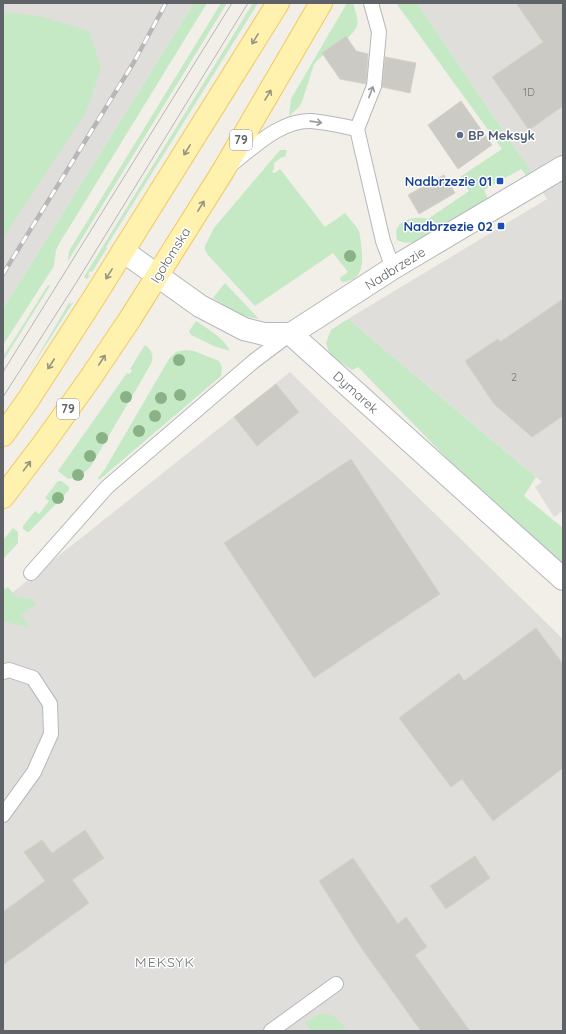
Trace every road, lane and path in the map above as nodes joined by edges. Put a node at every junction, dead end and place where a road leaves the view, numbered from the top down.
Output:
1 (278, 3) edge
2 (321, 3) edge
3 (371, 3) edge
4 (357, 129) junction
5 (563, 167) edge
6 (223, 171) junction
7 (123, 251) junction
8 (393, 268) junction
9 (157, 274) junction
10 (291, 334) junction
11 (3, 435) edge
12 (3, 497) edge
13 (31, 573) dead end
14 (563, 579) edge
15 (3, 672) edge
16 (3, 815) edge
17 (336, 984) dead end
18 (272, 1031) edge

1 -> 7 main road
6 -> 2 main road, Igołomska / 79
4 -> 3 lane
6 -> 4 lane
4 - 8 lane
5 - 8 street, Nadbrzezie
9 -> 6 main road, Igołomska / 79
7 - 9 street
7 -> 11 main road
8 - 10 street, Nadbrzezie
9 - 10 street
12 -> 9 main road, Igołomska / 79
10 - 13 lane
10 - 14 street, Dymarek
15 - 16 lane
17 - 18 lane

